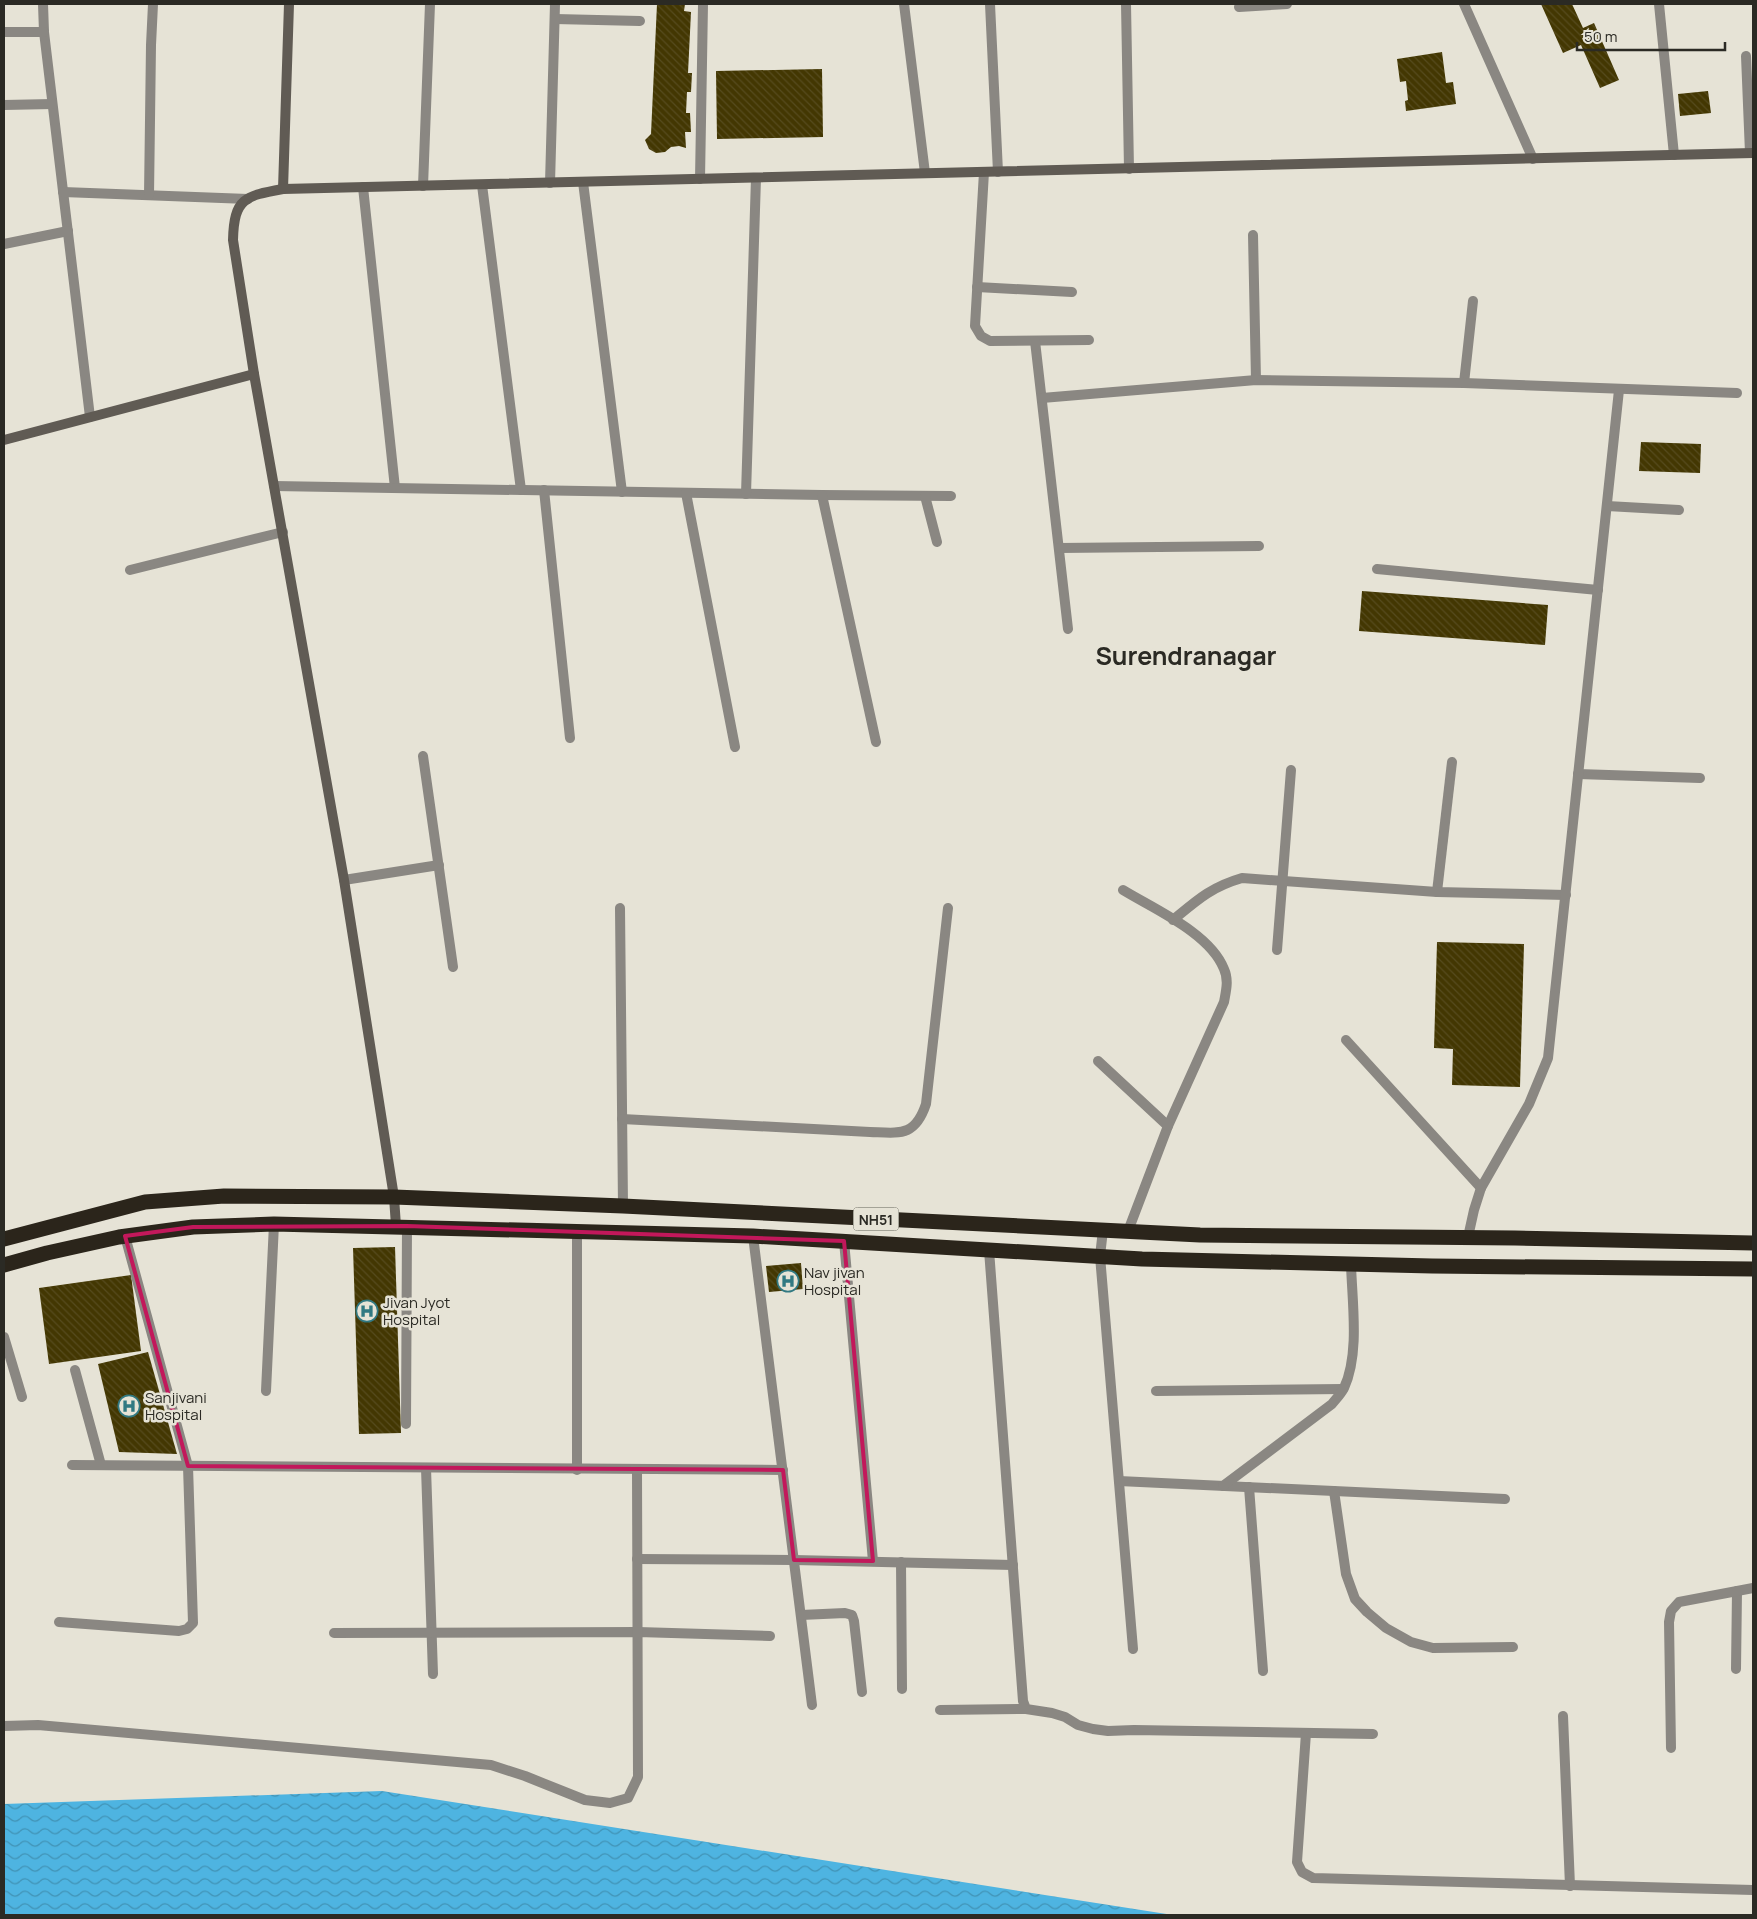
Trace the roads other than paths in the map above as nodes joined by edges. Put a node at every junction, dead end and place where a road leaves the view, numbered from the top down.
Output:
1 (43, 4) edge
2 (153, 4) edge
3 (289, 4) edge
4 (430, 4) edge
5 (555, 4) edge
6 (703, 4) edge
7 (904, 4) edge
8 (990, 4) edge
9 (1126, 4) edge
10 (1287, 4) edge
11 (1464, 4) edge
12 (1660, 4) edge
13 (1239, 7) dead end
14 (555, 19) junction
15 (640, 21) dead end
16 (4, 32) edge
17 (44, 32) junction
18 (1746, 56) dead end
19 (52, 104) junction
20 (4, 105) edge
21 (1752, 153) edge
22 (1674, 155) junction
23 (1533, 159) junction
24 (1129, 169) junction
25 (984, 172) junction
26 (998, 172) junction
27 (925, 174) junction
28 (756, 178) junction
29 (700, 179) junction
30 (583, 182) junction
31 (550, 183) junction
32 (482, 185) junction
33 (423, 186) junction
34 (363, 188) junction
35 (282, 189) junction
36 (63, 192) junction
37 (149, 195) junction
38 (248, 199) junction
39 (68, 231) junction
40 (1253, 235) dead end
41 (4, 244) edge
42 (976, 288) junction
43 (1072, 292) dead end
44 (1473, 301) dead end
45 (1035, 340) junction
46 (1089, 340) dead end
47 (254, 374) junction
48 (1256, 380) junction
49 (1464, 383) junction
50 (1619, 390) junction
51 (1737, 393) dead end
52 (1042, 398) junction
53 (90, 417) junction
54 (4, 440) edge
55 (274, 486) junction
56 (395, 488) junction
57 (521, 490) junction
58 (544, 490) junction
59 (622, 492) junction
60 (686, 493) junction
61 (746, 494) junction
62 (822, 496) junction
63 (925, 496) junction
64 (951, 496) dead end
65 (1607, 506) junction
66 (1679, 510) dead end
67 (282, 532) junction
68 (938, 542) dead end
69 (1259, 546) dead end
70 (1058, 548) junction
71 (1377, 569) dead end
72 (130, 570) dead end
73 (1598, 590) junction
74 (1068, 629) dead end
75 (570, 738) dead end
76 (876, 742) dead end
77 (735, 747) dead end
78 (422, 756) dead end
79 (1452, 762) dead end
80 (1291, 770) dead end
81 (1578, 774) junction
82 (1700, 778) dead end
83 (439, 865) junction
84 (344, 880) junction
85 (1282, 881) junction
86 (1123, 890) dead end
87 (1437, 892) junction
88 (1566, 895) junction
89 (620, 908) dead end
90 (948, 908) dead end
91 (1173, 920) junction
92 (1277, 950) dead end
93 (453, 967) dead end
94 (1346, 1040) dead end
95 (1098, 1061) dead end
96 (622, 1119) junction
97 (1168, 1126) junction
98 (1481, 1188) junction
99 (394, 1197) junction
100 (623, 1206) junction
101 (274, 1224) junction
102 (402, 1226) junction
103 (1103, 1230) junction
104 (577, 1231) junction
105 (1128, 1231) junction
106 (125, 1236) junction
107 (753, 1236) junction
108 (1468, 1237) junction
109 (4, 1239) edge
110 (844, 1241) junction
111 (1753, 1243) edge
112 (989, 1250) junction
113 (1100, 1256) junction
114 (1351, 1264) junction
115 (4, 1265) edge
116 (1753, 1268) edge
117 (4, 1337) edge
118 (74, 1370) dead end
119 (1343, 1389) junction
120 (266, 1391) dead end
121 (1156, 1391) dead end
122 (22, 1397) dead end
123 (406, 1424) dead end
124 (72, 1465) dead end
125 (101, 1465) junction
126 (188, 1466) junction
127 (426, 1468) junction
128 (577, 1470) junction
129 (637, 1470) junction
130 (783, 1470) junction
131 (1119, 1481) junction
132 (1223, 1486) junction
133 (1249, 1487) junction
134 (1334, 1491) junction
135 (1505, 1499) dead end
136 (637, 1559) junction
137 (794, 1560) junction
138 (874, 1561) junction
139 (901, 1562) junction
140 (1013, 1565) junction
141 (1753, 1588) edge
142 (1737, 1591) junction
143 (801, 1615) junction
144 (58, 1622) dead end
145 (638, 1632) junction
146 (334, 1633) dead end
147 (432, 1633) junction
148 (770, 1636) dead end
149 (1513, 1647) dead end
150 (1133, 1649) dead end
151 (1736, 1669) dead end
152 (1263, 1670) dead end
153 (433, 1674) dead end
154 (902, 1689) dead end
155 (862, 1692) dead end
156 (812, 1705) dead end
157 (1026, 1709) junction
158 (940, 1710) dead end
159 (1563, 1716) dead end
160 (4, 1726) edge
161 (1306, 1733) junction
162 (1373, 1734) dead end
163 (1671, 1748) dead end
164 (1570, 1886) junction
165 (1753, 1890) edge

1 - 17 street
2 - 37 street
3 - 35 street
4 - 33 street
5 - 14 street
6 - 29 street
7 - 27 street
8 - 26 street
9 - 24 street
10 - 13 street
11 - 23 street
12 - 22 street
14 - 15 street
14 - 31 street
16 - 17 street
17 - 19 street
18 - 21 street
19 - 20 street
19 - 36 street
21 - 22 street
22 - 23 street
23 - 24 street
24 - 26 street
25 - 26 street
25 - 27 street
25 - 42 street
27 - 28 street
28 - 29 street
28 - 61 street
29 - 30 street
30 - 31 street
30 - 59 street
31 - 32 street
32 - 33 street
32 - 57 street
33 - 34 street
34 - 35 street
34 - 56 street
35 - 38 street
36 - 37 street
36 - 39 street
37 - 38 street
38 - 47 street
39 - 41 street
39 - 53 street
40 - 48 street
42 - 43 street
42 - 45 street
44 - 49 street
45 - 46 street
45 - 52 street
47 - 53 street
47 - 55 street
48 - 49 street
48 - 52 street
49 - 50 street
50 - 51 street
50 - 65 street
52 - 70 street
53 - 54 street
55 - 56 street
55 - 67 street
56 - 57 street
57 - 58 street
58 - 59 street
58 - 75 street
59 - 60 street
60 - 61 street
60 - 77 street
61 - 62 street
62 - 63 street
62 - 76 street
63 - 64 street
63 - 68 street
65 - 66 street
65 - 73 street
67 - 72 street
67 - 84 street
69 - 70 street
70 - 74 street
71 - 73 street
73 - 81 street
78 - 83 street
79 - 87 street
80 - 85 street
81 - 82 street
81 - 88 street
83 - 84 street
83 - 93 street
84 - 99 street
85 - 87 street
85 - 91 street
85 - 92 street
86 - 91 street
87 - 88 street
88 - 98 street
89 - 96 street
90 - 96 street
91 - 97 street
94 - 98 street
95 - 97 street
96 - 100 street
97 - 105 street
98 - 108 street
99 - 100 highway, NH51
99 - 102 street
99 - 109 highway, NH51
100 - 103 highway, NH51
101 - 102 highway, NH51
101 - 106 highway, NH51
101 - 120 street
102 - 104 highway, NH51
102 - 123 street
103 - 105 highway, NH51
103 - 113 street
104 - 107 highway, NH51
104 - 128 street
105 - 108 highway, NH51
106 - 115 highway, NH51
106 - 126 street
107 - 110 highway, NH51
107 - 130 street
108 - 111 highway, NH51
110 - 112 highway, NH51
110 - 138 street
112 - 113 highway, NH51
112 - 140 street
113 - 114 highway, NH51
113 - 131 street
114 - 116 highway, NH51
114 - 119 street
117 - 122 street
118 - 125 street
119 - 121 street
119 - 132 street
124 - 125 street
125 - 126 street
126 - 127 street
126 - 144 street
127 - 128 street
127 - 147 street
128 - 129 street
129 - 130 street
129 - 136 street
130 - 137 street
131 - 132 street
131 - 150 street
132 - 133 street
133 - 134 street
133 - 152 street
134 - 135 street
134 - 149 street
136 - 137 street
136 - 145 street
137 - 138 street
137 - 143 street
138 - 139 street
139 - 140 street
139 - 154 street
140 - 157 street
141 - 142 street
142 - 151 street
142 - 163 street
143 - 155 street
143 - 156 street
145 - 147 street
145 - 148 street
145 - 160 street
146 - 147 street
147 - 153 street
157 - 158 street
157 - 161 street
159 - 164 street
161 - 162 street
161 - 164 street
164 - 165 street

